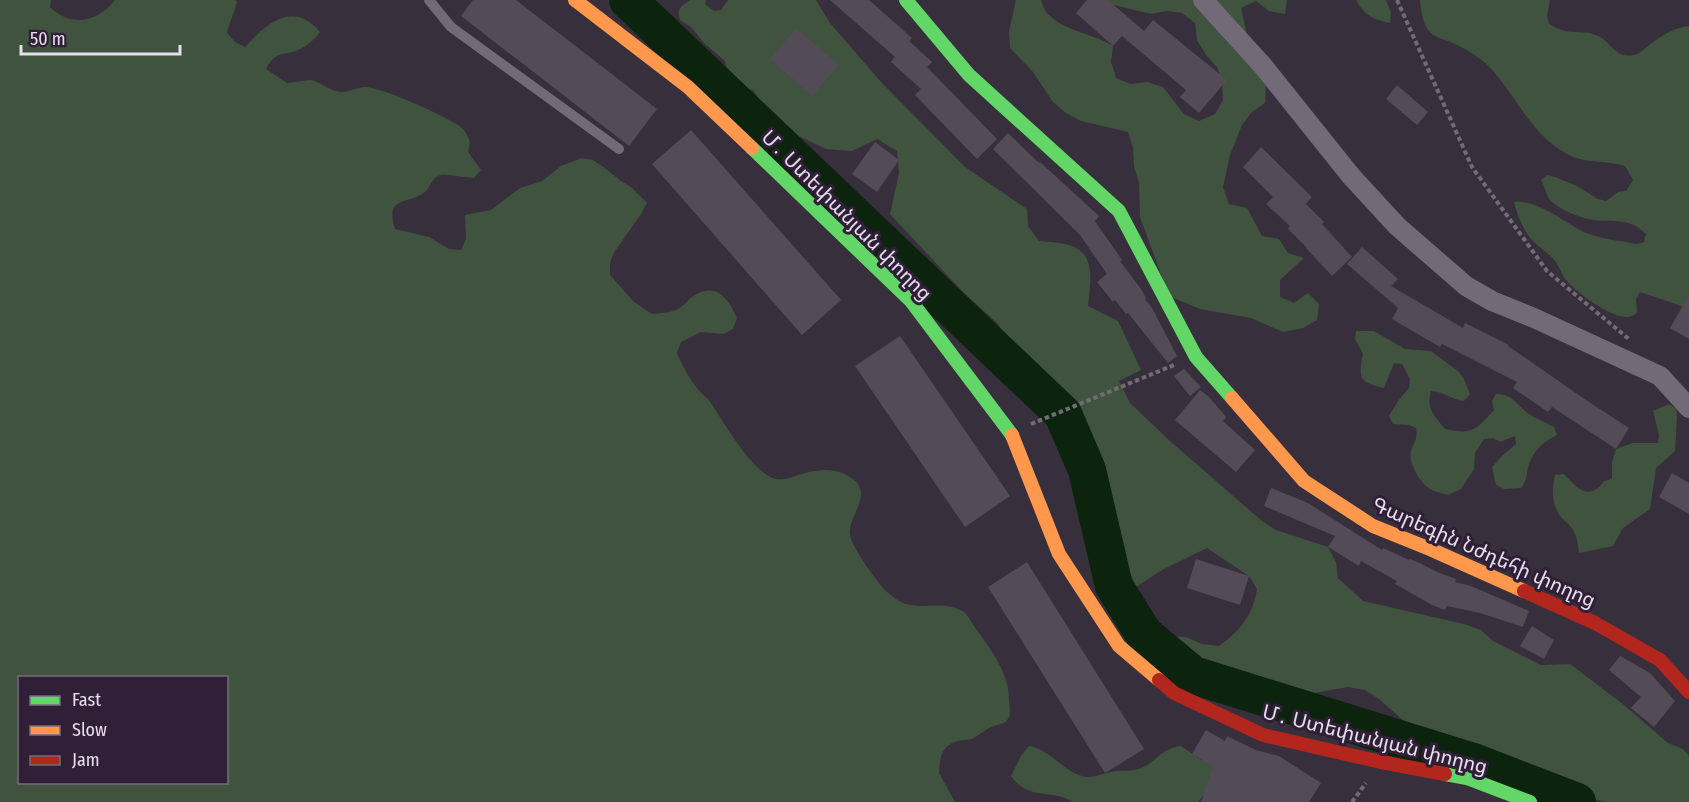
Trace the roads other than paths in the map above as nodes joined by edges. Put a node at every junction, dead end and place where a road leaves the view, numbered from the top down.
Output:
1 (429, 0) edge
2 (576, 0) edge
3 (906, 0) edge
4 (1203, 0) edge
5 (619, 149) dead end
6 (1689, 408) edge
7 (1689, 692) edge
8 (1530, 802) edge

1 - 5 lane
2 - 8 street, Մ․ Ստեփանյան փողոց
3 - 7 street, Գարեգին Նժդեհի փողոց
4 - 6 street

